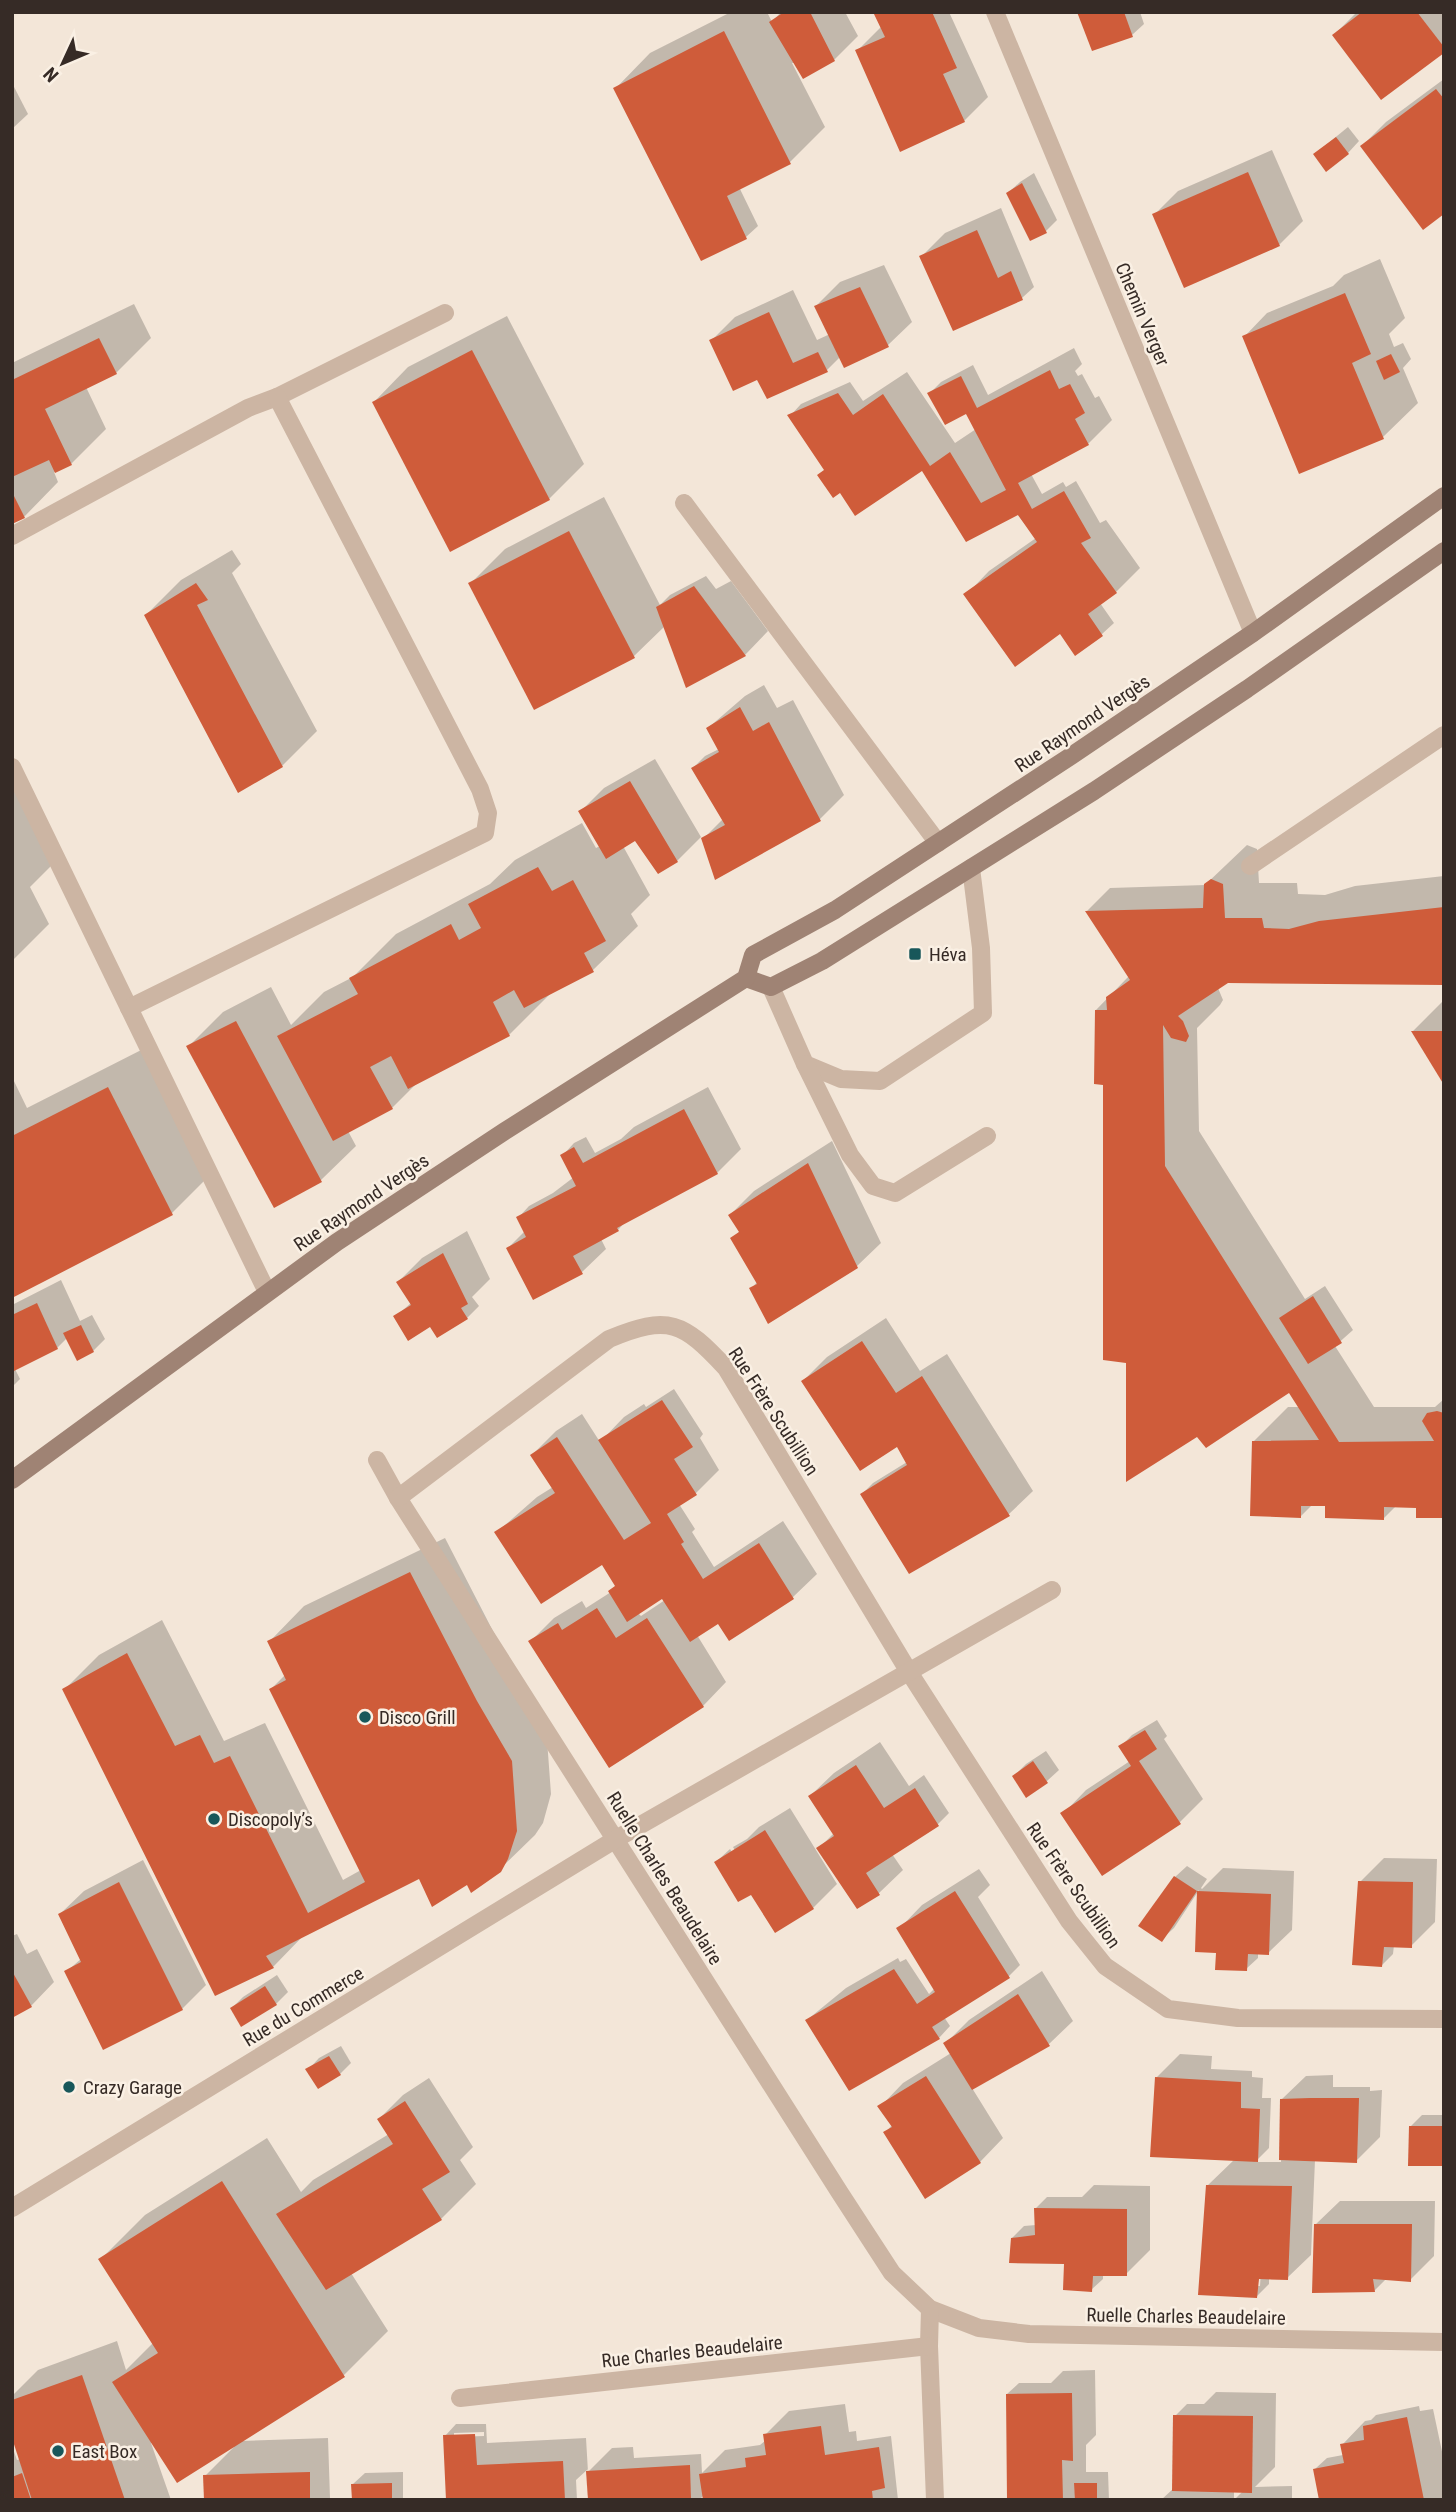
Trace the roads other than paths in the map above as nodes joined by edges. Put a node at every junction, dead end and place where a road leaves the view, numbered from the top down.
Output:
1 (995, 12) edge
2 (444, 313) dead end
3 (276, 397) junction
4 (1444, 496) edge
5 (684, 503) dead end
6 (12, 536) edge
7 (1444, 551) edge
8 (1253, 633) junction
9 (1444, 735) edge
10 (12, 766) edge
11 (938, 843) junction
12 (1250, 866) dead end
13 (971, 868) junction
14 (746, 978) junction
15 (771, 986) junction
16 (129, 1008) junction
17 (805, 1064) junction
18 (987, 1136) dead end
19 (267, 1292) junction
20 (377, 1460) dead end
21 (12, 1480) edge
22 (398, 1498) junction
23 (1052, 1590) dead end
24 (909, 1672) junction
25 (616, 1839) junction
26 (1444, 2019) edge
27 (12, 2208) edge
28 (930, 2309) junction
29 (1444, 2342) edge
30 (929, 2346) junction
31 (460, 2399) dead end
32 (935, 2500) edge

1 - 8 street, Chemin Verger
2 - 3 street
3 - 6 street
3 - 16 street
4 - 8 main road, Rue Raymond Vergès
5 - 11 street
7 - 13 main road
8 - 11 main road, Rue Raymond Vergès
9 - 12 street
10 - 16 street
11 - 14 main road, Rue Raymond Vergès
13 - 15 main road
13 - 17 street
14 - 15 main road
14 - 19 main road, Rue Raymond Vergès
15 - 17 street
16 - 19 street
17 - 18 street
19 - 21 main road, Rue Raymond Vergès
20 - 22 street, Ruelle Charles Beaudelaire
22 - 24 street, Rue Frère Scubillion
22 - 25 street, Ruelle Charles Beaudelaire
23 - 24 street
24 - 25 street
24 - 26 street, Rue Frère Scubillion
25 - 27 street, Rue du Commerce
25 - 28 street, Ruelle Charles Beaudelaire
28 - 29 street, Ruelle Charles Beaudelaire
28 - 30 street
30 - 31 street, Rue Charles Beaudelaire
30 - 32 street

